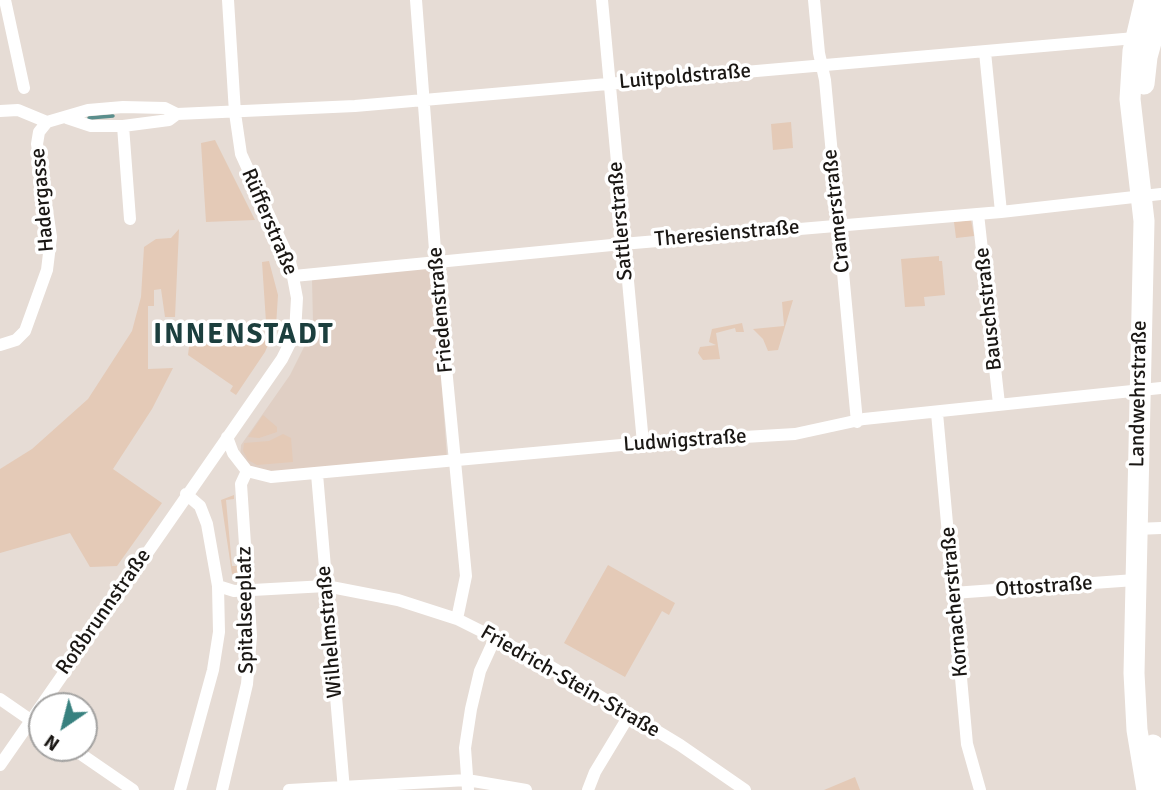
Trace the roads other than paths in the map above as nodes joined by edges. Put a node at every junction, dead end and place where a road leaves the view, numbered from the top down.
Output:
1 (5, 0) edge
2 (228, 0) edge
3 (416, 0) edge
4 (602, 0) edge
5 (814, 0) edge
6 (1145, 0) edge
7 (1161, 5) edge
8 (1135, 38) junction
9 (985, 52) junction
10 (821, 65) junction
11 (608, 85) junction
12 (24, 88) dead end
13 (425, 100) junction
14 (0, 111) edge
15 (235, 113) junction
16 (177, 114) junction
17 (67, 118) junction
18 (47, 122) junction
19 (123, 126) junction
20 (1151, 195) edge
21 (1001, 212) junction
22 (978, 214) junction
23 (130, 219) dead end
24 (839, 224) junction
25 (622, 244) junction
26 (436, 263) junction
27 (294, 276) junction
28 (0, 345) edge
29 (1150, 389) edge
30 (999, 404) junction
31 (937, 413) junction
32 (857, 422) junction
33 (228, 437) junction
34 (643, 443) junction
35 (455, 461) junction
36 (247, 471) junction
37 (317, 474) junction
38 (186, 494) junction
39 (1147, 528) edge
40 (1135, 580) junction
41 (218, 586) junction
42 (326, 586) junction
43 (249, 590) junction
44 (953, 593) junction
45 (457, 619) junction
46 (496, 636) junction
47 (49, 692) edge
48 (0, 699) edge
49 (630, 714) junction
50 (28, 719) edge
51 (28, 723) edge
52 (92, 762) edge
53 (0, 765) edge
54 (1161, 782) edge
55 (468, 785) edge
56 (343, 788) edge
57 (133, 790) edge
58 (180, 790) edge
59 (222, 790) edge
60 (289, 790) edge
61 (526, 790) edge
62 (587, 790) edge
63 (745, 790) edge
64 (980, 790) edge
65 (1147, 790) edge

1 - 12 street
2 - 15 street, Rüfferstraße
3 - 13 street, Friedenstraße
4 - 11 street, Sattlerstraße
5 - 10 street, Cramerstraße
6 - 8 main road, Landwehrstraße
7 - 20 main road, Landwehrstraße
8 - 9 street, Luitpoldstraße
8 - 20 main road, Landwehrstraße
9 - 10 street, Luitpoldstraße
9 - 21 street
10 - 11 street, Luitpoldstraße
10 - 24 street, Cramerstraße
11 - 13 street, Luitpoldstraße
11 - 25 street, Sattlerstraße
13 - 15 street, Luitpoldstraße
13 - 26 street, Friedenstraße
14 - 18 street
15 - 16 street, Luitpoldstraße
15 - 27 street, Rüfferstraße
16 - 17 street
16 - 19 street
17 - 18 street
17 - 19 street
18 - 28 street, Hadergasse
19 - 23 street
20 - 21 street, Theresienstraße
20 - 29 main road, Landwehrstraße
21 - 22 street, Theresienstraße
22 - 24 street, Theresienstraße
22 - 30 street, Bauschstraße
24 - 25 street, Theresienstraße
24 - 32 street, Cramerstraße
25 - 26 street, Theresienstraße
25 - 34 street, Sattlerstraße
26 - 27 street, Theresienstraße
26 - 35 street, Friedenstraße
27 - 33 street, Rüfferstraße
29 - 30 street, Ludwigstraße
29 - 39 main road, Landwehrstraße
30 - 31 street, Ludwigstraße
31 - 32 street, Ludwigstraße
31 - 44 street, Kornacherstraße
32 - 34 street, Ludwigstraße
33 - 36 street
33 - 38 street, Rüfferstraße
34 - 35 street, Ludwigstraße
35 - 37 street, Ludwigstraße
35 - 45 street, Friedenstraße
36 - 37 street, Ludwigstraße
36 - 43 street, Spitalseeplatz
37 - 42 street, Wilhelmstraße
38 - 41 street, Spitalseeplatz
38 - 47 street, Roßbrunnstraße
39 - 40 main road, Landwehrstraße
39 - 54 main road, Landwehrstraße
40 - 44 street, Ottostraße
40 - 65 main road, Landwehrstraße
41 - 43 street, Friedrich-Stein-Straße
41 - 58 street, Spitalseeplatz
42 - 43 street, Friedrich-Stein-Straße
42 - 45 street, Friedrich-Stein-Straße
42 - 56 street, Wilhelmstraße
43 - 59 street, Spitalseeplatz
44 - 64 street, Kornacherstraße
45 - 46 street, Friedrich-Stein-Straße
46 - 49 street, Friedrich-Stein-Straße
46 - 55 street
48 - 50 street
49 - 62 street
49 - 63 street, Friedrich-Stein-Straße
51 - 53 street, Roßbrunnstraße
52 - 57 street
55 - 56 street
55 - 61 street
56 - 60 street

